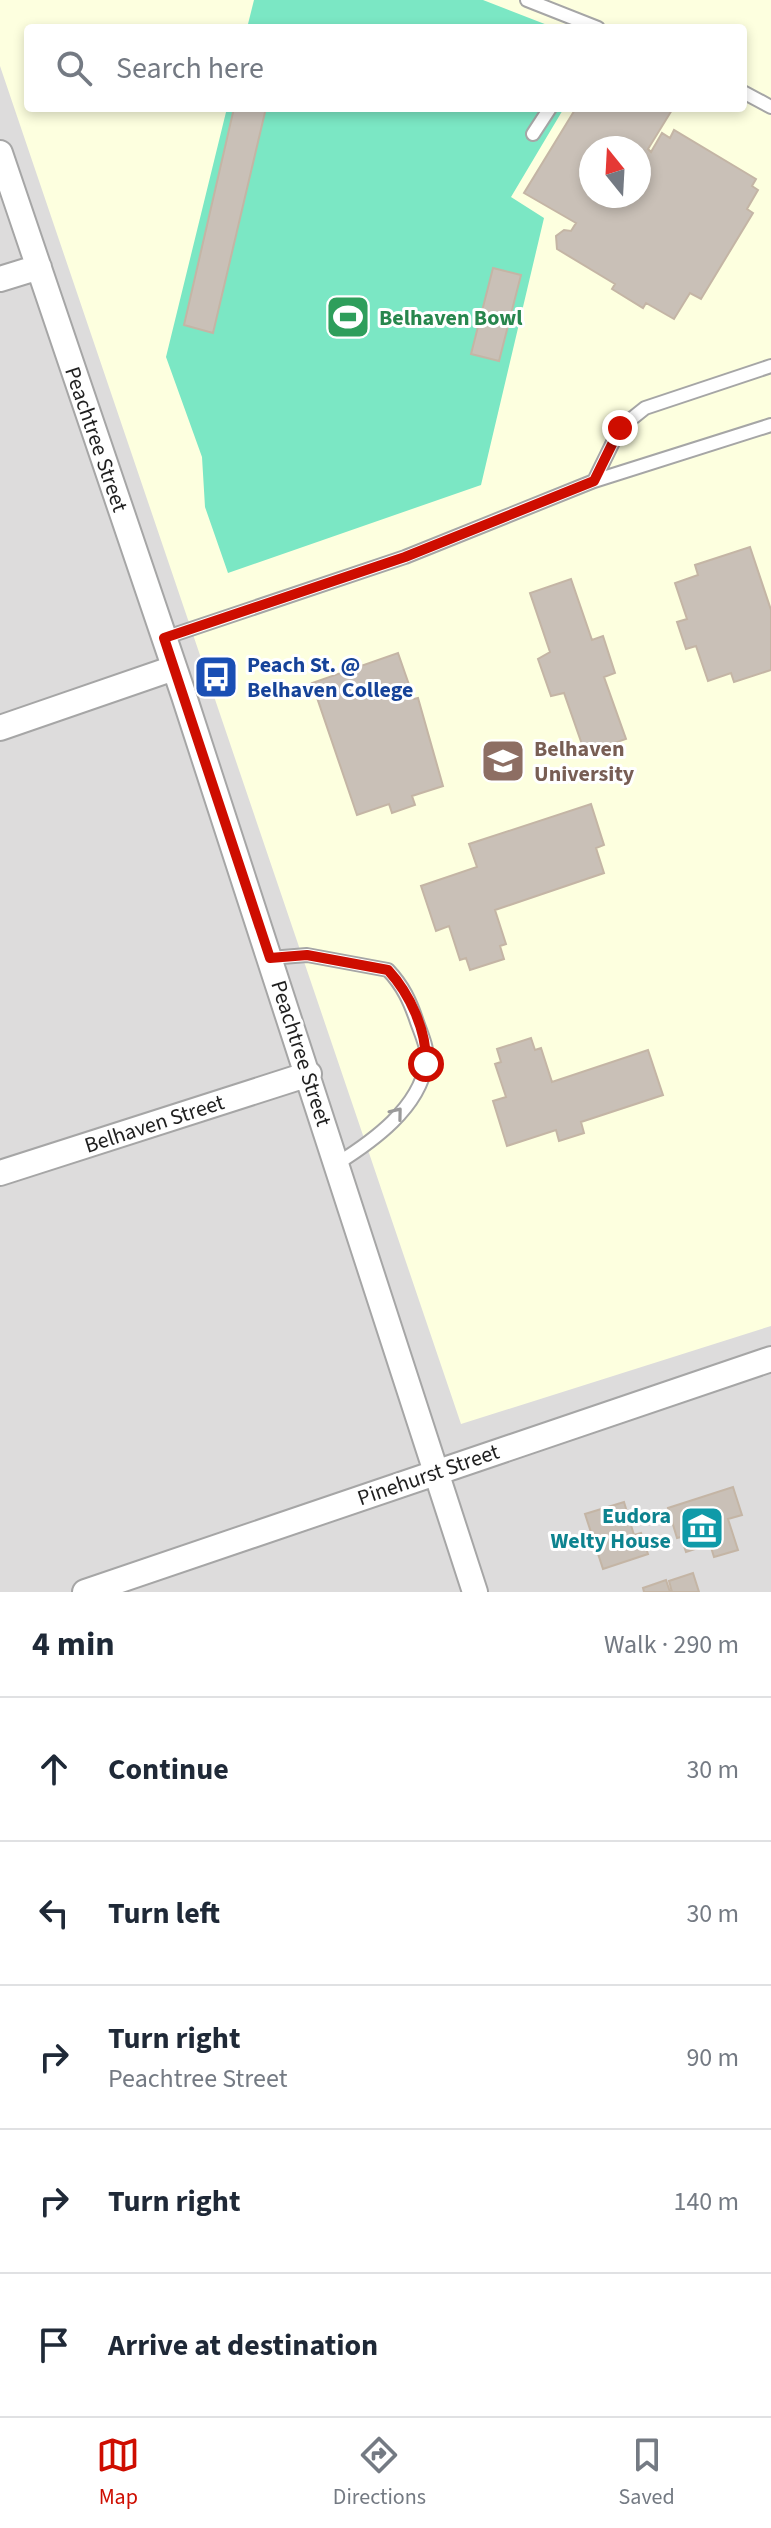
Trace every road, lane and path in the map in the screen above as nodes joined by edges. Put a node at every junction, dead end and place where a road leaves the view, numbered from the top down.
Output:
1 (527, 0) edge
2 (588, 24) edge
3 (747, 94) edge
4 (771, 107) edge
5 (547, 112) edge
6 (533, 134) dead end
7 (0, 153) edge
8 (39, 267) junction
9 (0, 279) edge
10 (771, 366) edge
11 (771, 425) edge
12 (594, 481) junction
13 (164, 638) junction
14 (174, 668) junction
15 (0, 728) edge
16 (270, 958) junction
17 (309, 1074) junction
18 (338, 1163) junction
19 (0, 1173) edge
20 (771, 1359) edge
21 (436, 1471) junction
22 (85, 1592) edge
23 (475, 1592) edge

1 - 2 lane
3 - 4 lane
5 - 6 lane
7 - 8 street, Peachtree Street
8 - 9 street
8 - 13 street, Peachtree Street
10 - 12 lane
11 - 12 lane
12 - 13 lane
13 - 14 street, Peachtree Street
14 - 15 street
14 - 16 street, Peachtree Street
16 - 17 street, Peachtree Street
18 -> 16 lane
17 - 18 street, Peachtree Street
17 - 19 street, Belhaven Street
18 - 21 street, Peachtree Street
20 - 21 street, Pinehurst Street
21 - 22 street, Pinehurst Street
21 - 23 street, Peachtree Street

